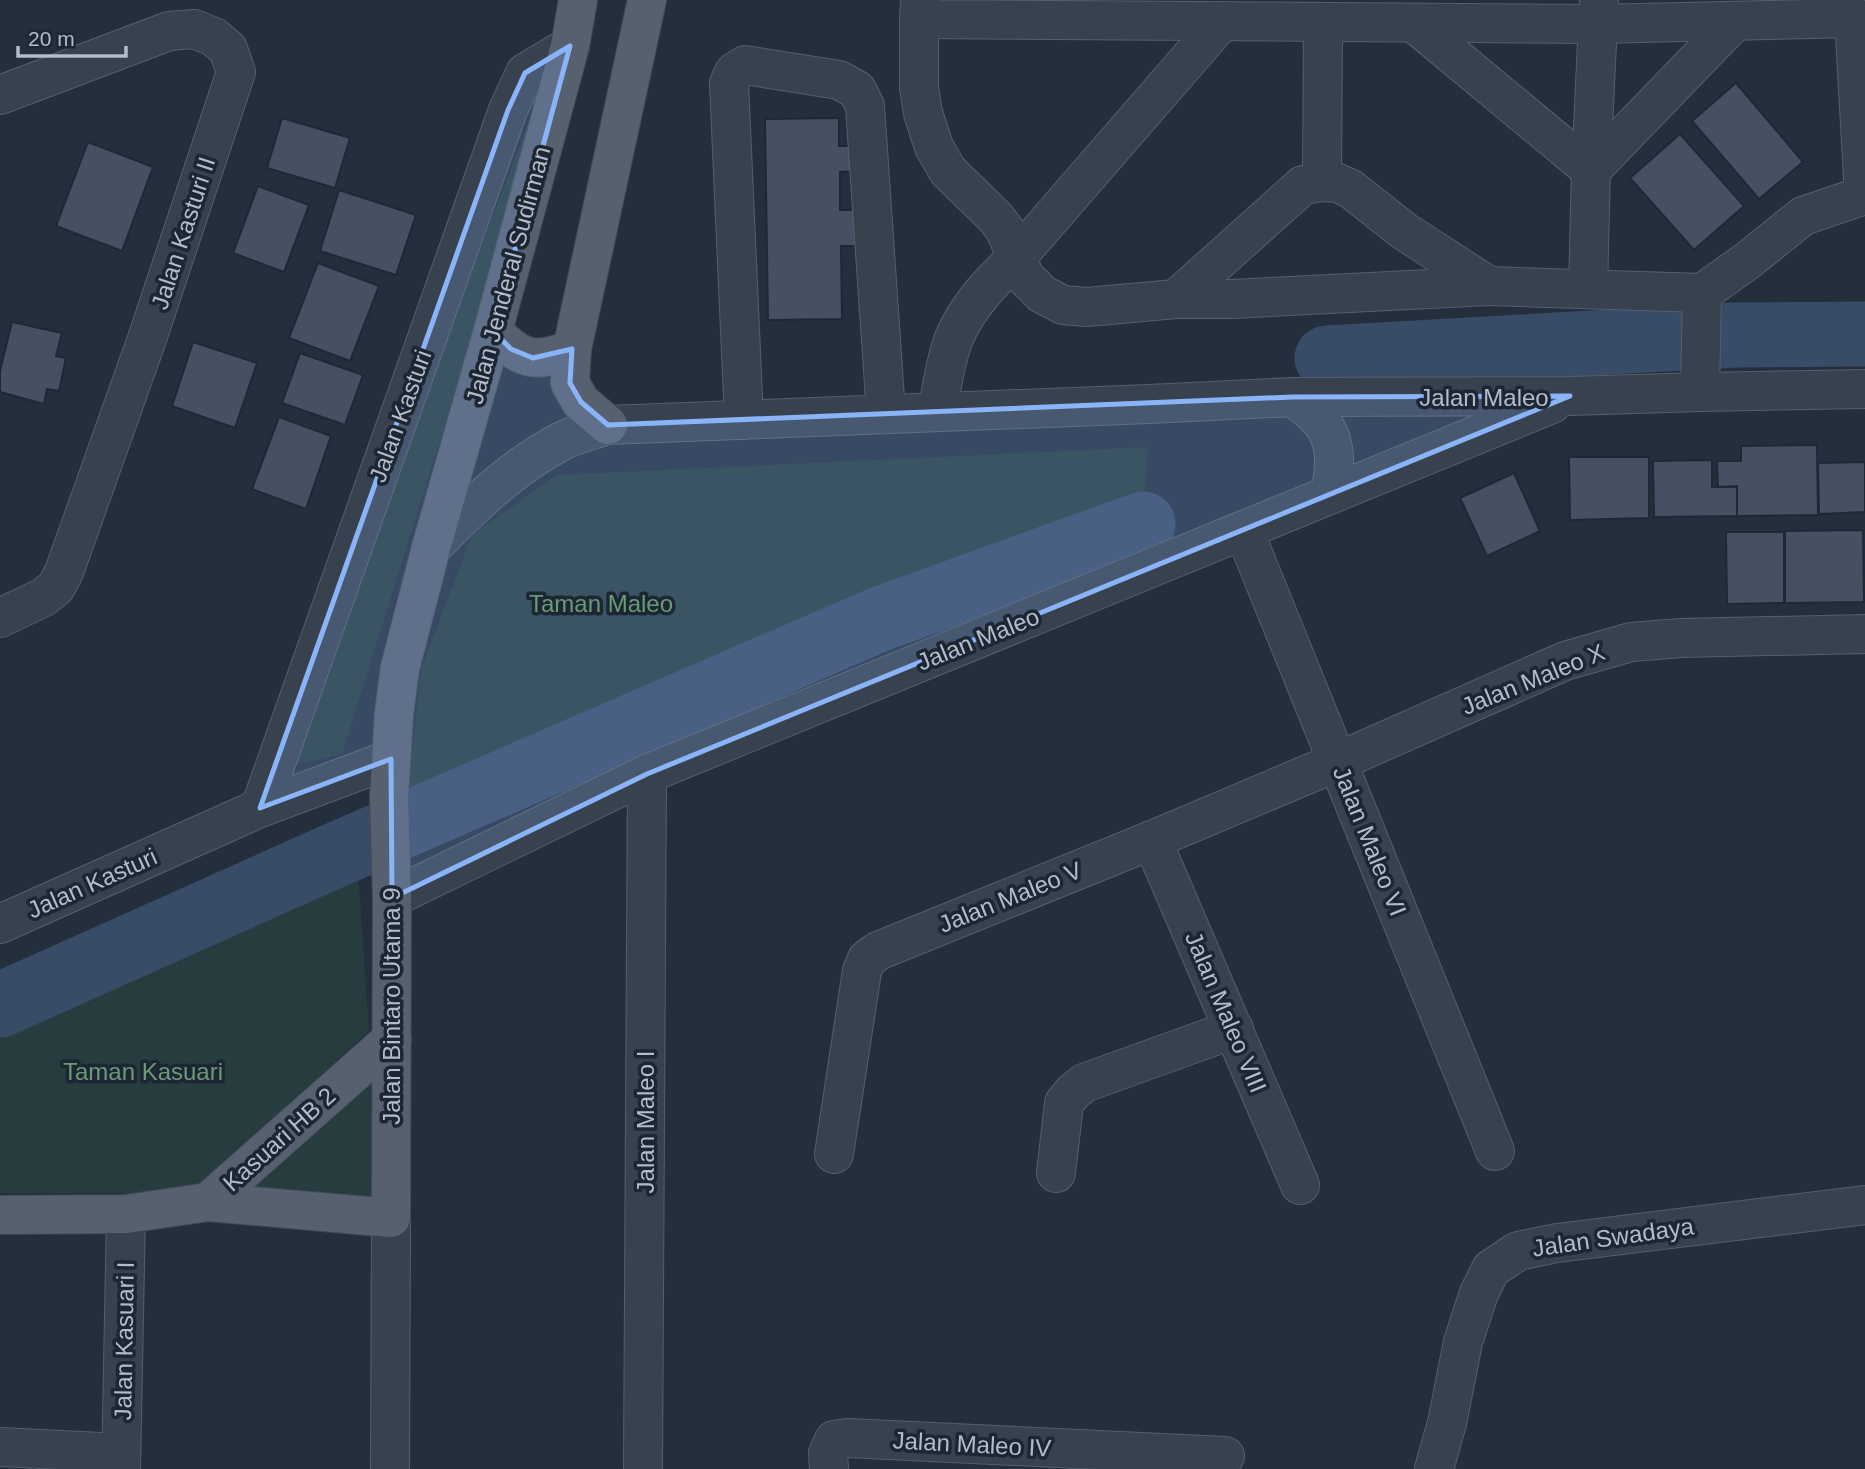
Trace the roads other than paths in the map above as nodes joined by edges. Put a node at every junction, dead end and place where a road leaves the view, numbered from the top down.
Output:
1 (578, 0) edge
2 (648, 0) edge
3 (920, 10) edge
4 (1598, 12) edge
5 (1860, 19) edge
6 (1222, 21) junction
7 (1735, 21) junction
8 (1323, 22) junction
9 (1414, 23) junction
10 (570, 46) junction
11 (0, 95) edge
12 (1591, 170) junction
13 (1322, 182) junction
14 (1865, 195) edge
15 (1017, 257) junction
16 (1489, 286) junction
17 (1588, 288) junction
18 (1177, 299) junction
19 (1702, 306) junction
20 (493, 331) junction
21 (572, 349) junction
22 (1700, 378) junction
23 (1865, 388) edge
24 (1570, 396) junction
25 (1293, 397) junction
26 (937, 412) junction
27 (886, 414) junction
28 (744, 419) junction
29 (608, 425) junction
30 (1330, 495) junction
31 (1244, 531) junction
32 (431, 548) junction
33 (0, 618) edge
34 (1865, 634) edge
35 (391, 759) junction
36 (1337, 762) junction
37 (647, 775) junction
38 (260, 808) junction
39 (1152, 840) junction
40 (391, 886) junction
41 (0, 923) edge
42 (1234, 1030) junction
43 (392, 1039) junction
44 (1496, 1150) dead end
45 (834, 1154) dead end
46 (1056, 1173) dead end
47 (1300, 1185) dead end
48 (208, 1202) junction
49 (1865, 1205) edge
50 (127, 1214) junction
51 (0, 1215) edge
52 (391, 1218) junction
53 (0, 1447) edge
54 (1225, 1456) dead end
55 (121, 1461) edge
56 (390, 1469) edge
57 (643, 1469) edge
58 (829, 1469) edge
59 (1434, 1469) edge

1 - 10 main road, Jalan Jenderal Sudirman
2 - 21 main road
3 - 6 street
3 - 15 street
4 - 7 street
4 - 9 street
4 - 12 street
5 - 7 street
5 - 14 street
6 - 8 street
6 - 15 street
7 - 12 street
8 - 9 street
8 - 13 street
9 - 12 street
10 - 20 main road, Jalan Jenderal Sudirman
10 - 38 street, Jalan Kasturi
11 - 33 street, Jalan Kasturi II
12 - 17 street
13 - 16 street
13 - 18 street
14 - 19 street
15 - 18 street
15 - 26 street
16 - 17 street
16 - 18 street
17 - 19 street
19 - 22 street
20 - 21 main road
20 - 32 main road, Jalan Jenderal Sudirman
21 - 29 main road
22 - 23 street, Jalan Maleo
22 - 24 street, Jalan Maleo
24 - 25 street, Jalan Maleo
24 - 30 street, Jalan Maleo
25 - 26 street, Jalan Maleo
25 - 30 street
26 - 27 street, Jalan Maleo
27 - 28 street, Jalan Maleo
27 - 28 street
28 - 29 street, Jalan Maleo
29 - 32 street, Jalan Maleo
30 - 31 street, Jalan Maleo
31 - 36 street, Jalan Maleo VI
31 - 37 street, Jalan Maleo
32 - 35 main road, Jalan Bintaro Utama 9
34 - 36 street, Jalan Maleo X
35 - 38 street, Jalan Kasturi
35 - 40 main road, Jalan Bintaro Utama 9
36 - 39 street, Jalan Maleo V
36 - 44 street, Jalan Maleo VI
37 - 40 street, Jalan Maleo
37 - 57 street, Jalan Maleo I
38 - 41 street, Jalan Kasturi
39 - 42 street, Jalan Maleo VIII
39 - 45 street, Jalan Maleo V
40 - 43 main road, Jalan Bintaro Utama 9
42 - 46 street
42 - 47 street, Jalan Maleo VIII
43 - 48 main road, Kasuari HB 2
43 - 52 main road, Jalan Bintaro Utama 9
48 - 50 main road
48 - 52 main road, Kasuari HB 2
49 - 59 street, Jalan Swadaya
50 - 51 main road
50 - 55 street, Jalan Kasuari I
52 - 56 street, Jalan Bintaro Utama 9
53 - 55 street
54 - 58 street, Jalan Maleo IV

